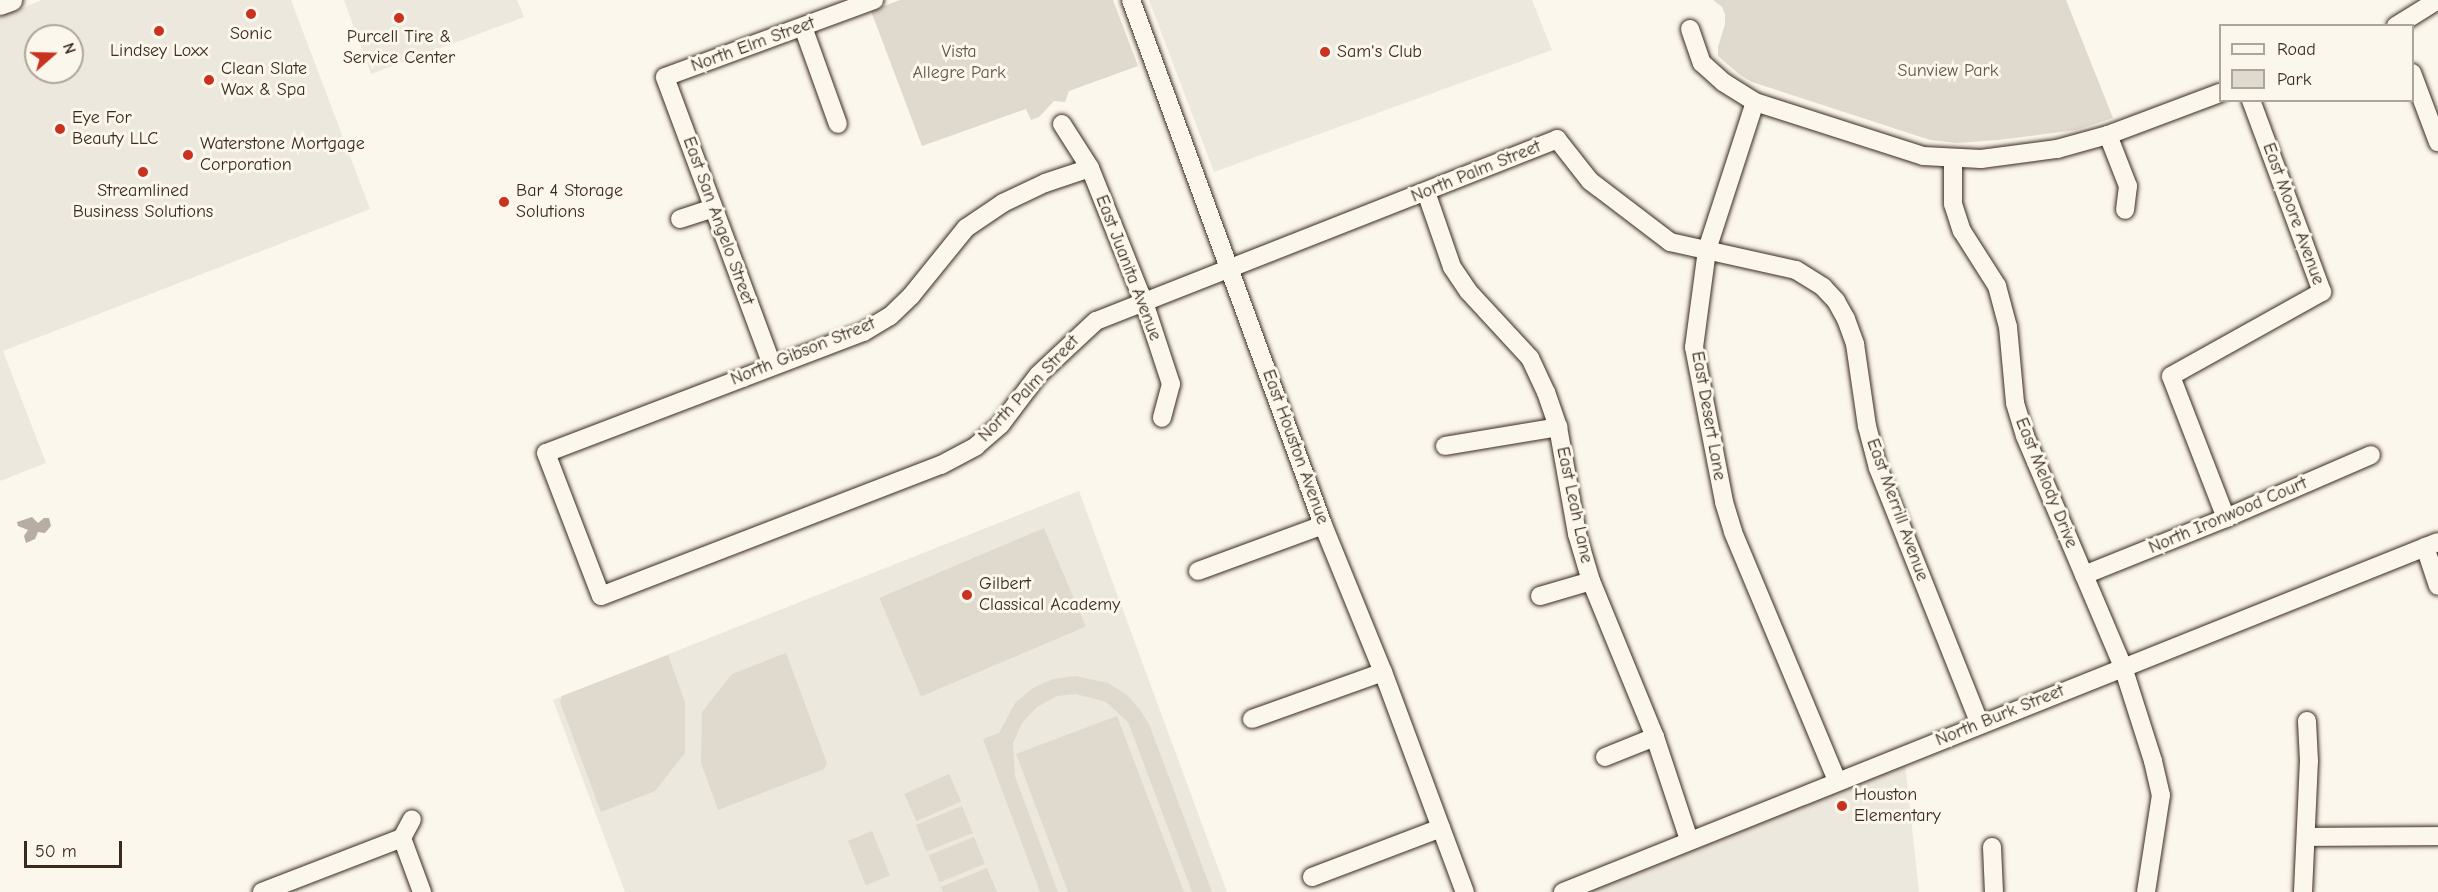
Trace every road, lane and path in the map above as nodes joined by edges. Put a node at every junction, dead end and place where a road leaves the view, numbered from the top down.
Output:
1 (11, 0) edge
2 (874, 0) edge
3 (1131, 0) edge
4 (2438, 0) edge
5 (0, 4) edge
6 (2399, 24) edge
7 (802, 27) junction
8 (1690, 29) dead end
9 (665, 77) joint
10 (2414, 78) edge
11 (2219, 93) edge
12 (1755, 102) junction
13 (2252, 102) edge
14 (838, 124) dead end
15 (1062, 124) dead end
16 (2108, 135) junction
17 (1557, 139) joint
18 (2438, 142) edge
19 (1953, 159) junction
20 (1090, 168) junction
21 (1425, 192) junction
22 (713, 208) junction
23 (2125, 210) dead end
24 (680, 219) dead end
25 (1707, 250) junction
26 (1229, 267) junction
27 (1143, 302) junction
28 (772, 365) junction
29 (1162, 418) dead end
30 (1558, 427) junction
31 (1445, 446) dead end
32 (546, 453) joint
33 (2371, 455) dead end
34 (2226, 518) junction
35 (1323, 525) junction
36 (2432, 544) edge
37 (1198, 571) dead end
38 (2084, 575) junction
39 (1591, 581) junction
40 (2438, 586) edge
41 (1540, 596) dead end
42 (2123, 667) junction
43 (1383, 672) junction
44 (1252, 720) dead end
45 (2307, 721) dead end
46 (1980, 724) junction
47 (1655, 737) junction
48 (1605, 758) dead end
49 (1838, 781) junction
50 (412, 819) dead end
51 (1442, 828) junction
52 (2438, 836) edge
53 (2307, 837) junction
54 (402, 838) junction
55 (1689, 840) junction
56 (1992, 847) dead end
57 (1312, 876) dead end
58 (262, 892) edge
59 (422, 892) edge
60 (1466, 892) edge
61 (1563, 892) edge
62 (1994, 892) edge
63 (2146, 892) edge
64 (2303, 892) edge

1 - 5 main road
2 - 7 street, North Elm Street
3 - 26 street, East Houston Avenue
4 - 6 street
7 - 9 street, North Elm Street
7 - 14 street
8 - 12 street
9 - 22 street, East San Angelo Street
10 - 18 street
11 - 16 street
12 - 19 street
12 - 25 street, East Desert Lane
13 - 34 street, East Moore Avenue
15 - 20 street, East Juanita Avenue
16 - 19 street
16 - 23 street
17 - 21 street, North Palm Street
17 - 25 street, East Merrill Avenue
19 - 38 street, East Melody Drive
20 - 27 street, East Juanita Avenue
20 - 28 street, North Gibson Street
21 - 26 street, North Palm Street
21 - 30 street, East Leah Lane
22 - 24 street
22 - 28 street, East San Angelo Street
25 - 46 street, East Merrill Avenue
25 - 49 street, East Desert Lane
26 - 27 street, North Palm Street
26 - 35 street, East Houston Avenue
27 - 29 street, East Juanita Avenue
27 - 32 street, North Palm Street
28 - 32 street, North Gibson Street
30 - 31 street
30 - 39 street, East Leah Lane
33 - 34 street, North Ironwood Court
34 - 38 street, North Ironwood Court
35 - 37 street
35 - 43 street, East Houston Avenue
36 - 40 street
36 - 42 street, North Burk Street
38 - 42 street, East Melody Drive
39 - 41 street
39 - 47 street, East Leah Lane
42 - 46 street, North Burk Street
42 - 63 street, East Melody Drive
43 - 44 street
43 - 51 street, East Houston Avenue
45 - 53 street
46 - 49 street, North Burk Street
47 - 48 street
47 - 55 street, East Leah Lane
49 - 55 street, North Burk Street
50 - 54 street
51 - 57 street
51 - 60 street, East Houston Avenue
52 - 53 street
53 - 64 street
54 - 58 street
54 - 59 street
55 - 61 street, North Burk Street
56 - 62 street

